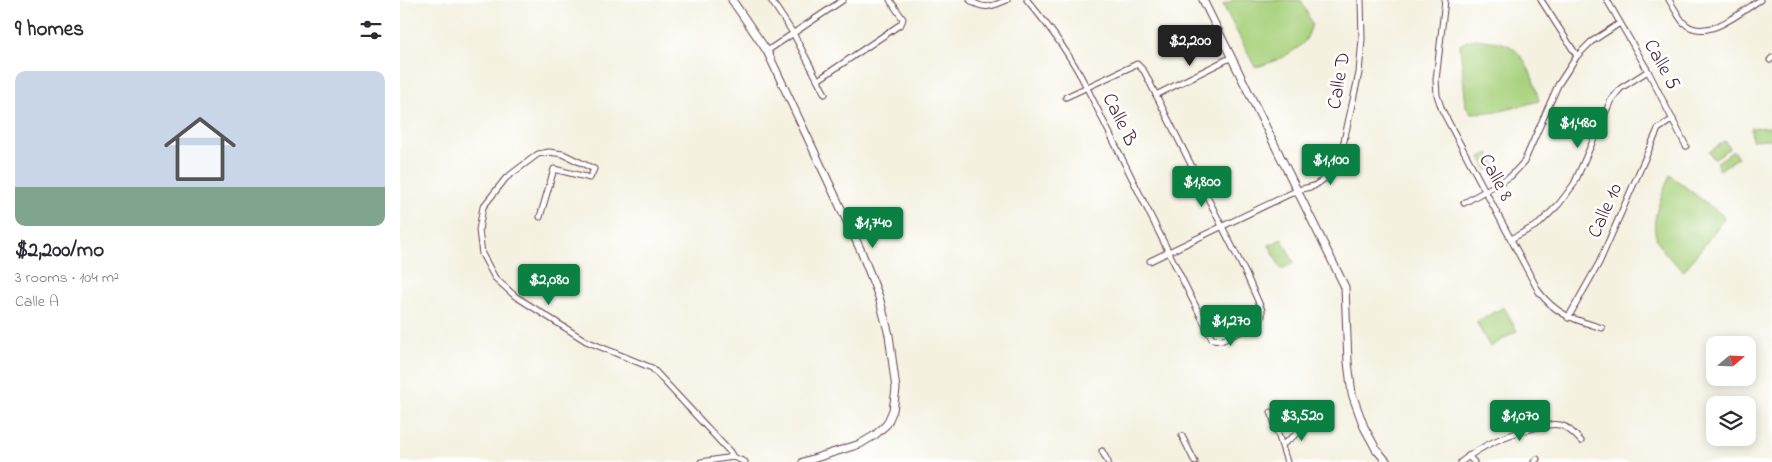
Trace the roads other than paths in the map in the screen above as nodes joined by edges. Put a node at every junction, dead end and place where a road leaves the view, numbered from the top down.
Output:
1 (732, 0) edge
2 (771, 0) edge
3 (843, 0) edge
4 (890, 0) edge
5 (970, 0) edge
6 (1007, 0) edge
7 (1027, 0) edge
8 (1203, 0) edge
9 (1361, 0) edge
10 (1446, 0) edge
11 (1542, 0) edge
12 (1606, 0) edge
13 (1669, 0) edge
14 (1760, 0) edge
15 (1620, 23) junction
16 (793, 33) junction
17 (767, 51) junction
18 (1577, 56) junction
19 (1232, 57) junction
20 (1648, 71) junction
21 (818, 80) junction
22 (1087, 88) junction
23 (825, 94) dead end
24 (1156, 95) junction
25 (1066, 97) dead end
26 (1673, 119) junction
27 (1686, 146) dead end
28 (1298, 190) junction
29 (1485, 191) junction
30 (1464, 203) dead end
31 (540, 217) dead end
32 (1222, 226) junction
33 (1511, 239) junction
34 (1168, 252) junction
35 (1150, 261) dead end
36 (1568, 318) junction
37 (1602, 328) dead end
38 (1271, 412) dead end
39 (1310, 424) dead end
40 (1182, 436) dead end
41 (1581, 441) dead end
42 (1282, 445) junction
43 (1102, 451) dead end
44 (1468, 456) junction
45 (733, 457) junction
46 (701, 462) edge
47 (745, 462) edge
48 (803, 462) edge
49 (1108, 462) edge
50 (1196, 462) edge
51 (1287, 462) edge
52 (1387, 462) edge
53 (1461, 462) edge
54 (1474, 462) edge

1 - 17 street
2 - 16 street
3 - 16 street
4 - 21 street
5 - 6 street
7 - 22 street, Calle B
8 - 19 street
9 - 28 street, Calle D
10 - 29 street, Calle 8
11 - 18 street
12 - 15 street, Calle 5
13 - 14 street
15 - 18 street
15 - 20 street, Calle 5
16 - 17 street
16 - 21 street
17 - 48 street
18 - 29 street
19 - 24 street
19 - 28 street
20 - 26 street, Calle 5
20 - 33 street
21 - 23 street
22 - 24 street
22 - 25 street
22 - 34 street, Calle B
24 - 32 street
26 - 27 street, Calle 5
26 - 36 street, Calle 10
28 - 32 street, Calle D
28 - 52 street
29 - 30 street
29 - 33 street, Calle 8
31 - 45 street
32 - 34 street, Calle D
32 - 34 street, Calle B
33 - 36 street, Calle 8
34 - 35 street, Calle D
36 - 37 street, Calle 8
38 - 42 street
39 - 42 street
40 - 50 street
41 - 44 street
42 - 51 street
43 - 49 street
44 - 53 street
44 - 54 street
45 - 46 street
45 - 47 street

